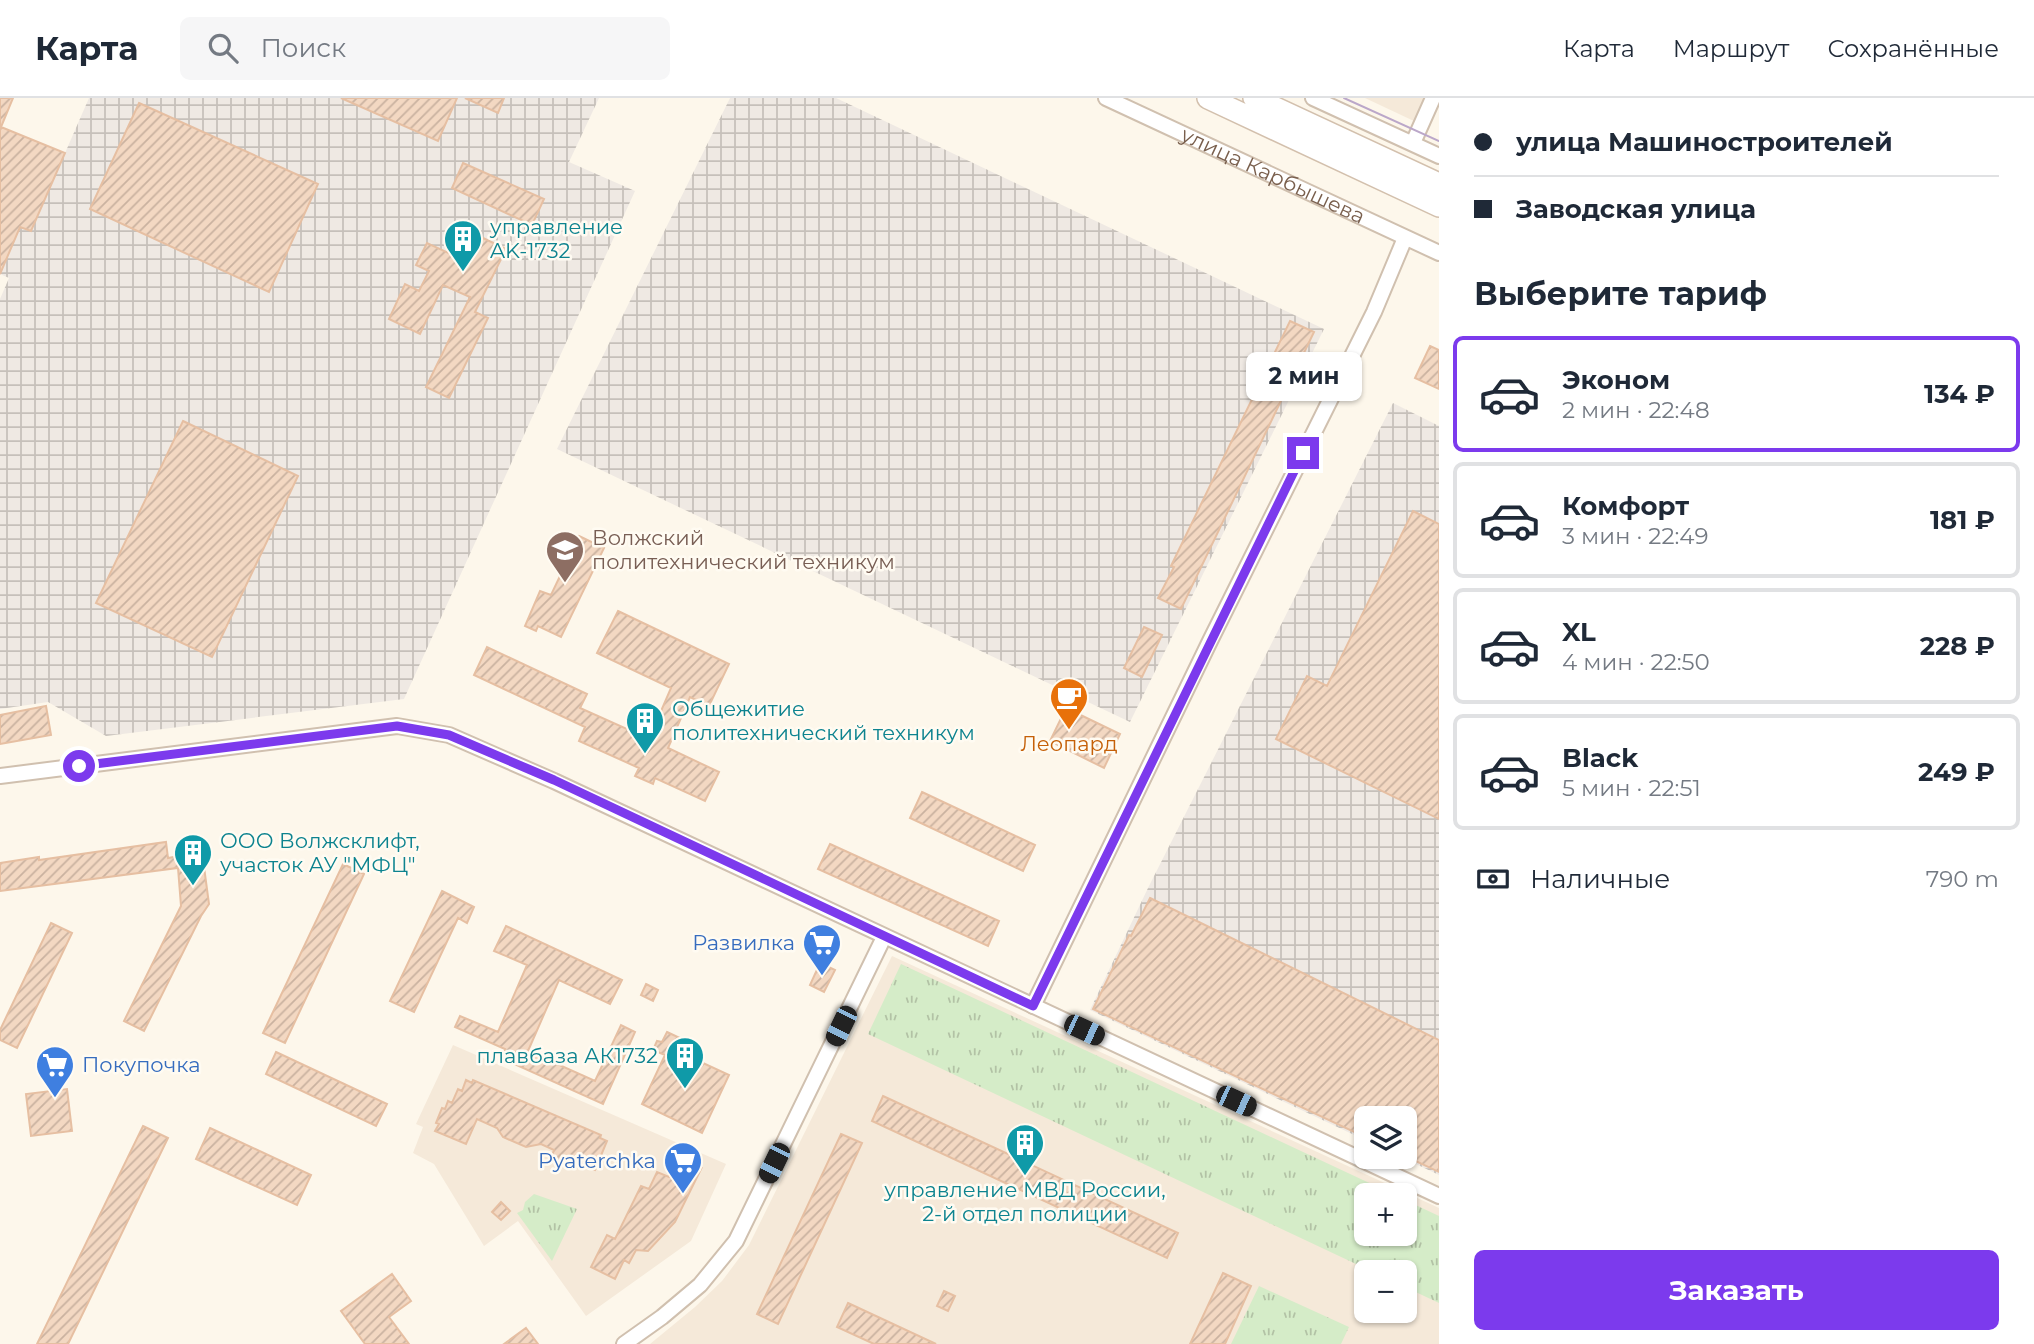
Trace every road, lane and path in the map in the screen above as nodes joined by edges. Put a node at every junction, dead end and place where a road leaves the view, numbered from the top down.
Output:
1 (1106, 98) edge
2 (1208, 98) edge
3 (1254, 98) edge
4 (1313, 98) edge
5 (1433, 98) edge
6 (1413, 144) junction
7 (1439, 156) edge
8 (1439, 184) edge
9 (1439, 206) edge
10 (1405, 238) junction
11 (1439, 253) edge
12 (0, 776) edge
13 (884, 937) junction
14 (1033, 1006) junction
15 (1439, 1196) edge
16 (624, 1344) edge

1 - 10 street, улица Карбышева
2 - 9 street, улица Карбышева
3 - 8 street
4 - 6 street
5 - 6 street
6 - 7 street
10 - 11 street, улица Карбышева
10 - 14 street
12 - 13 street
13 - 14 street
13 - 16 street
14 - 15 street

